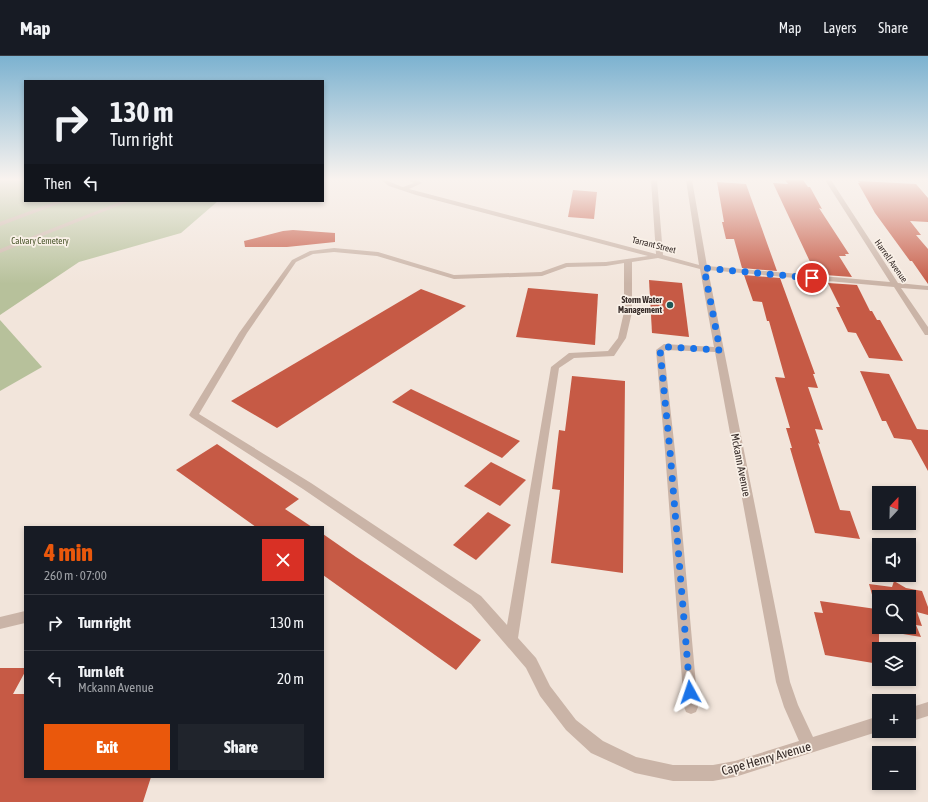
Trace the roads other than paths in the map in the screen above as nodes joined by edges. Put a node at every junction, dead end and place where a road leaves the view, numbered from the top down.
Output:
1 (25, 215) edge
2 (92, 215) edge
3 (503, 215) edge
4 (657, 215) edge
5 (695, 215) edge
6 (850, 215) edge
7 (0, 224) edge
8 (0, 251) edge
9 (660, 256) junction
10 (628, 261) junction
11 (704, 268) junction
12 (897, 286) junction
13 (928, 288) edge
14 (928, 332) edge
15 (720, 350) junction
16 (24, 617) edge
17 (0, 623) edge
18 (511, 640) junction
19 (691, 708) dead end
20 (928, 709) edge
21 (916, 713) edge
22 (872, 726) edge
23 (809, 746) junction

1 - 7 street
2 - 8 street
3 - 9 street, Tarrant Street
4 - 9 street
5 - 11 street, Mckann Avenue
6 - 12 street, Harrell Avenue
9 - 10 street
9 - 11 street, Tarrant Street
10 - 18 street
10 - 18 street, Cape Henry Avenue
11 - 12 street, Tarrant Street
11 - 15 street, Mckann Avenue
12 - 13 street, Tarrant Street
12 - 14 street, Harrell Avenue
15 - 19 street
15 - 23 street, Mckann Avenue
16 - 17 street
18 - 23 street, Cape Henry Avenue
20 - 21 street
22 - 23 street, Cape Henry Avenue

